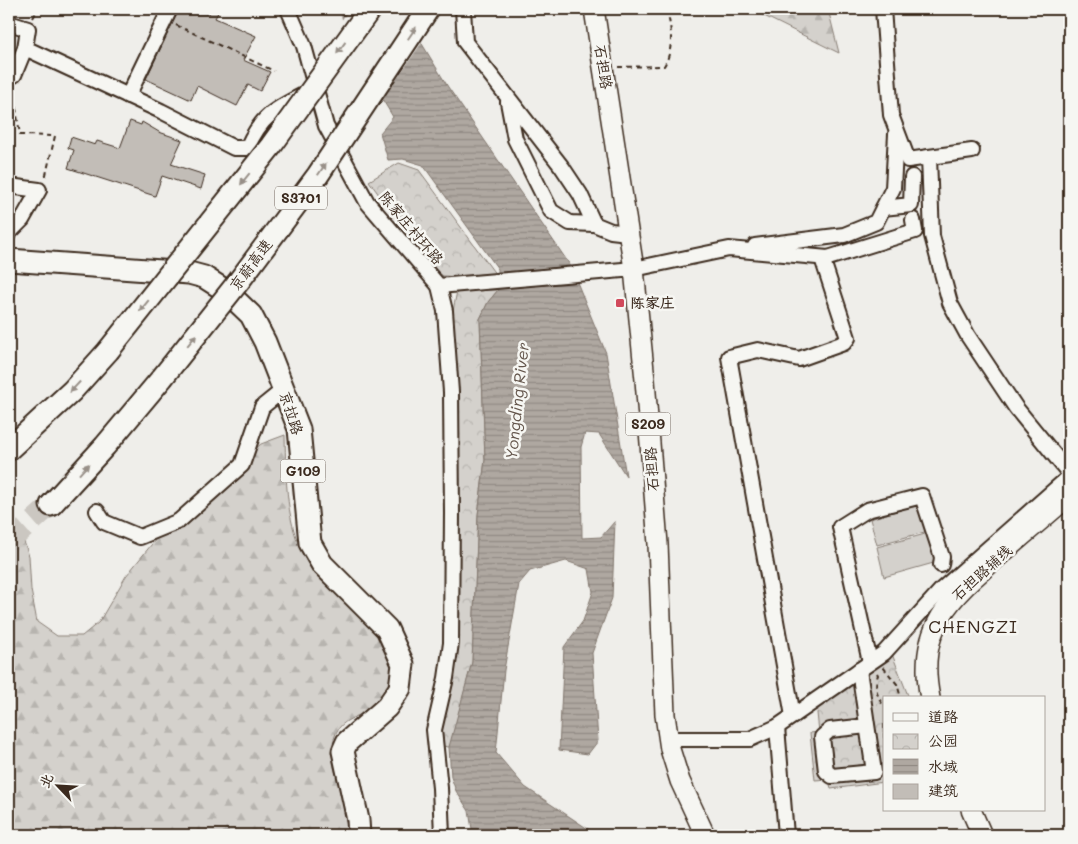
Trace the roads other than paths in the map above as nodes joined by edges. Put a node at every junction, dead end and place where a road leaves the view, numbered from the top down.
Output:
1 (288, 9) edge
2 (370, 9) edge
3 (428, 9) edge
4 (463, 9) edge
5 (594, 9) edge
6 (883, 9) edge
7 (167, 14) edge
8 (9, 23) edge
9 (24, 48) junction
10 (14, 75) dead end
11 (316, 89) junction
12 (128, 96) junction
13 (507, 98) junction
14 (896, 130) junction
15 (972, 151) dead end
16 (928, 157) junction
17 (912, 177) dead end
18 (9, 186) edge
19 (883, 208) junction
20 (913, 220) dead end
21 (594, 224) junction
22 (9, 233) edge
23 (628, 233) junction
24 (729, 249) junction
25 (822, 258) junction
26 (9, 260) edge
27 (634, 269) junction
28 (439, 286) junction
29 (284, 390) junction
30 (9, 449) edge
31 (1069, 473) edge
32 (1069, 477) edge
33 (1069, 496) edge
34 (51, 505) tunnel mouth
35 (97, 511) dead end
36 (941, 565) dead end
37 (871, 666) junction
38 (930, 696) edge
39 (793, 716) junction
40 (867, 726) junction
41 (777, 727) junction
42 (668, 739) junction
43 (972, 812) edge
44 (359, 835) edge
45 (442, 835) edge
46 (705, 835) edge
47 (786, 835) edge
48 (982, 835) edge

1 - 11 street, 陈家庄村环路
2 -> 30 highway, bridge
34 -> 3 highway, 京蔚高速 / S3701, bridge
4 - 13 street
5 - 23 main road, 石担路 / S209
6 - 14 street
7 - 12 street
8 - 9 street
9 - 10 street
9 - 12 street
11 - 12 street
11 - 28 street, 陈家庄村环路
13 - 21 street
13 - 21 street
14 - 16 street
14 - 19 street
15 - 16 street
16 - 31 street
17 - 19 street
18 - 22 street
19 - 24 street
20 - 25 street
21 - 23 street
23 - 27 main road, 石担路 / S209
24 - 25 street
24 - 27 street, 陈家庄村环路
25 - 39 street
26 - 29 highway, 京拉路 / G109
27 - 28 street, 陈家庄村环路
27 - 42 main road, 石担路 / S209
28 - 45 street
29 - 35 street
29 - 44 highway, 京拉路 / G109
32 - 37 street
33 - 38 main road, 石担路辅线
36 - 37 street
37 - 39 street
37 - 40 street
39 - 41 street
40 - 40 street
41 - 42 street
41 - 47 street
42 - 46 main road, 石担路 / S209
43 - 48 main road

